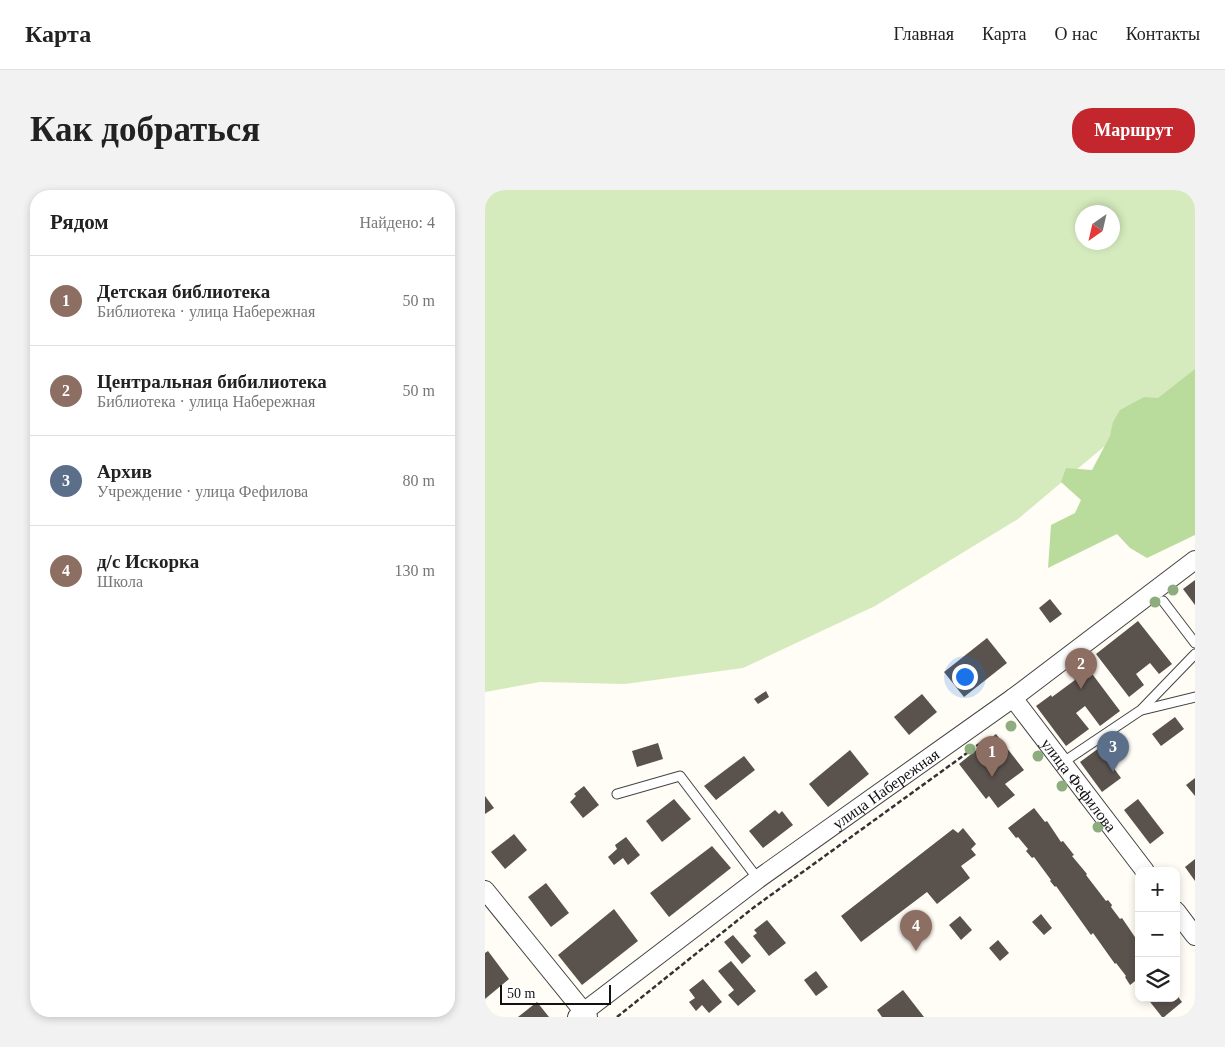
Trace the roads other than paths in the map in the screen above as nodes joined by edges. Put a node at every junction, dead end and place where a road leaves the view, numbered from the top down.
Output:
1 (1195, 560) edge
2 (1163, 601) dead end
3 (1195, 643) edge
4 (1195, 654) edge
5 (1195, 697) edge
6 (1013, 698) junction
7 (1141, 710) junction
8 (1062, 763) junction
9 (617, 794) dead end
10 (1142, 867) edge
11 (758, 879) junction
12 (485, 890) edge
13 (1177, 912) edge
14 (1195, 936) edge
15 (583, 1015) edge

1 - 6 street, улица Набережная
2 - 3 lane
4 - 7 lane
5 - 7 lane
6 - 8 street, улица Фефилова
6 - 11 street, улица Набережная
7 - 8 lane
8 - 10 street, улица Фефилова
9 - 11 lane
11 - 15 street, улица Набережная
12 - 15 street
13 - 14 street

